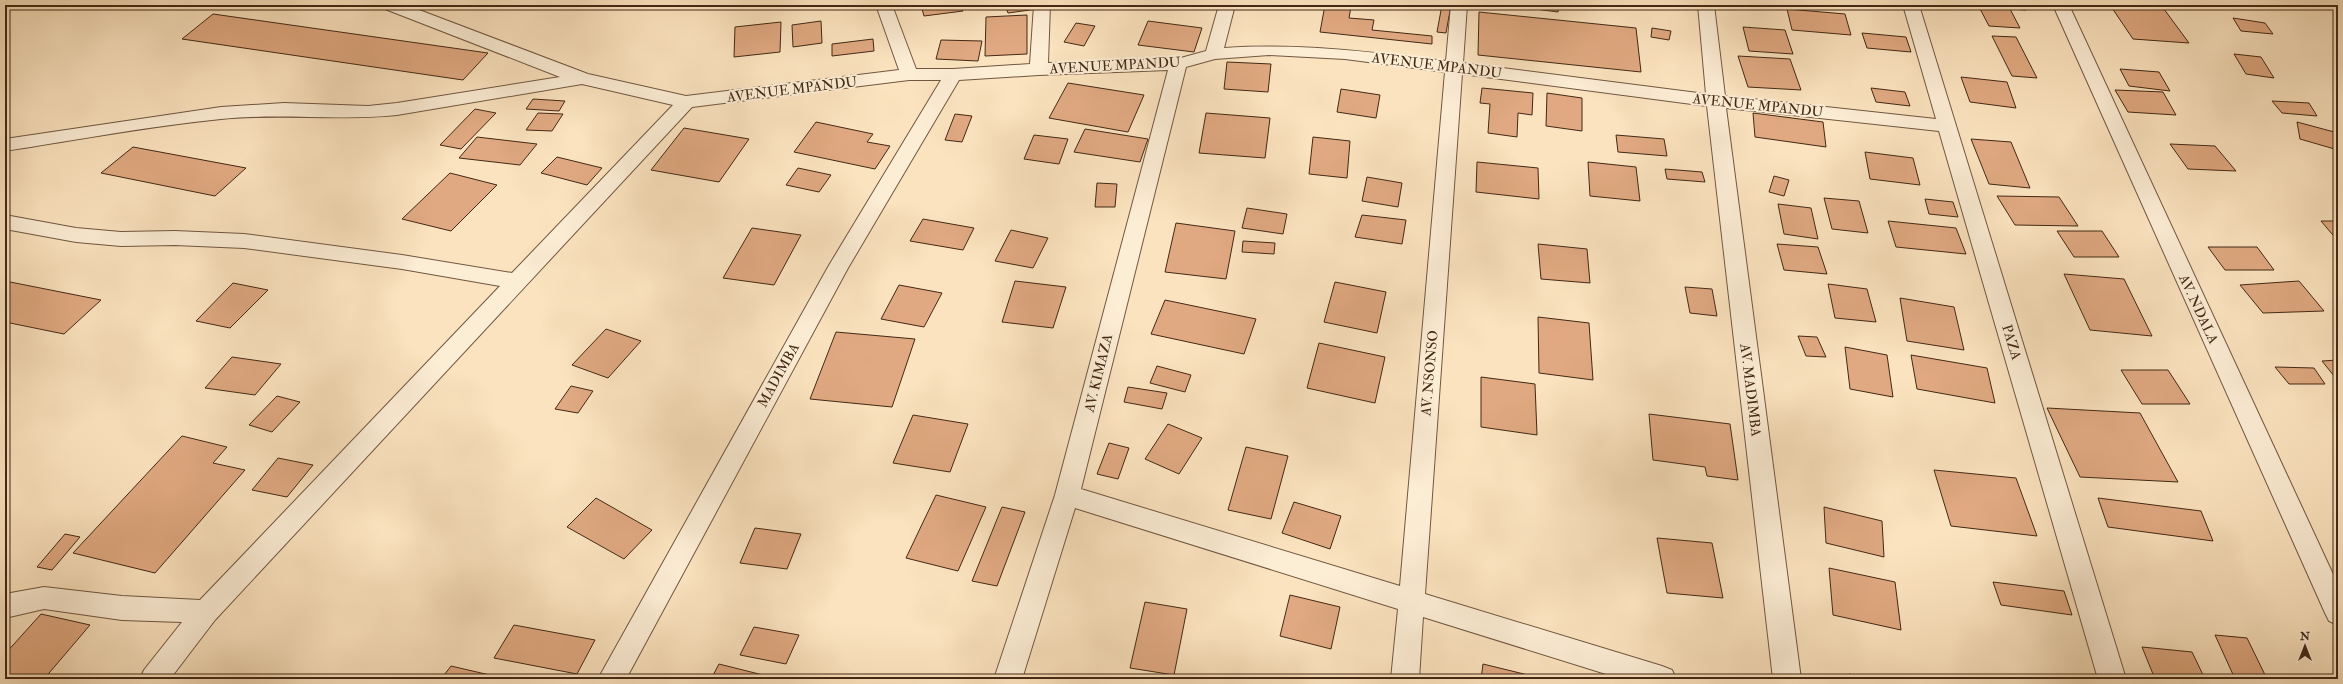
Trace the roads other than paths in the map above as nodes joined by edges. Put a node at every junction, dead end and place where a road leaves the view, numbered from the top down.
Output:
1 (391, 5) edge
2 (884, 5) edge
3 (1042, 5) edge
4 (1227, 5) edge
5 (1459, 5) edge
6 (1706, 5) edge
7 (1911, 5) edge
8 (2061, 5) edge
9 (1214, 54) junction
10 (1178, 64) junction
11 (1454, 66) junction
12 (1039, 69) junction
13 (909, 74) junction
14 (953, 75) junction
15 (583, 79) junction
16 (1716, 101) junction
17 (686, 102) junction
18 (1947, 126) junction
19 (5, 145) edge
20 (5, 222) edge
21 (518, 282) junction
22 (1067, 495) junction
23 (1411, 602) junction
24 (5, 606) edge
25 (206, 612) junction
26 (2338, 613) edge
27 (154, 679) edge
28 (612, 679) edge
29 (1008, 679) edge
30 (1405, 679) edge
31 (1662, 679) edge
32 (1787, 679) edge
33 (2112, 679) edge

1 - 15 street, AVENUE MPANDU
2 - 13 street
3 - 12 street
4 - 9 street
5 - 11 street, AV. NSONSO
6 - 16 street, AV. MADIMBA
7 - 18 street, PAZA
8 - 26 street, AV. NDALA
9 - 10 street, AVENUE MPANDU
9 - 11 street, AVENUE MPANDU
10 - 12 street, AVENUE MPANDU
10 - 22 street, AV. KIMAZA
11 - 16 street, AVENUE MPANDU
11 - 23 street, AV. NSONSO
12 - 14 street, AVENUE MPANDU
13 - 14 street, AVENUE MPANDU
13 - 17 street, AVENUE MPANDU
14 - 28 street, MADIMBA
15 - 17 street, AVENUE MPANDU
15 - 19 street
16 - 18 street, AVENUE MPANDU
16 - 32 street, AV. MADIMBA
17 - 21 street
18 - 33 street, PAZA
20 - 21 street
21 - 25 street
22 - 23 street
22 - 29 street, AV. KIMAZA
23 - 30 street, AV. NSONSO
23 - 31 street
24 - 25 street
25 - 27 street

